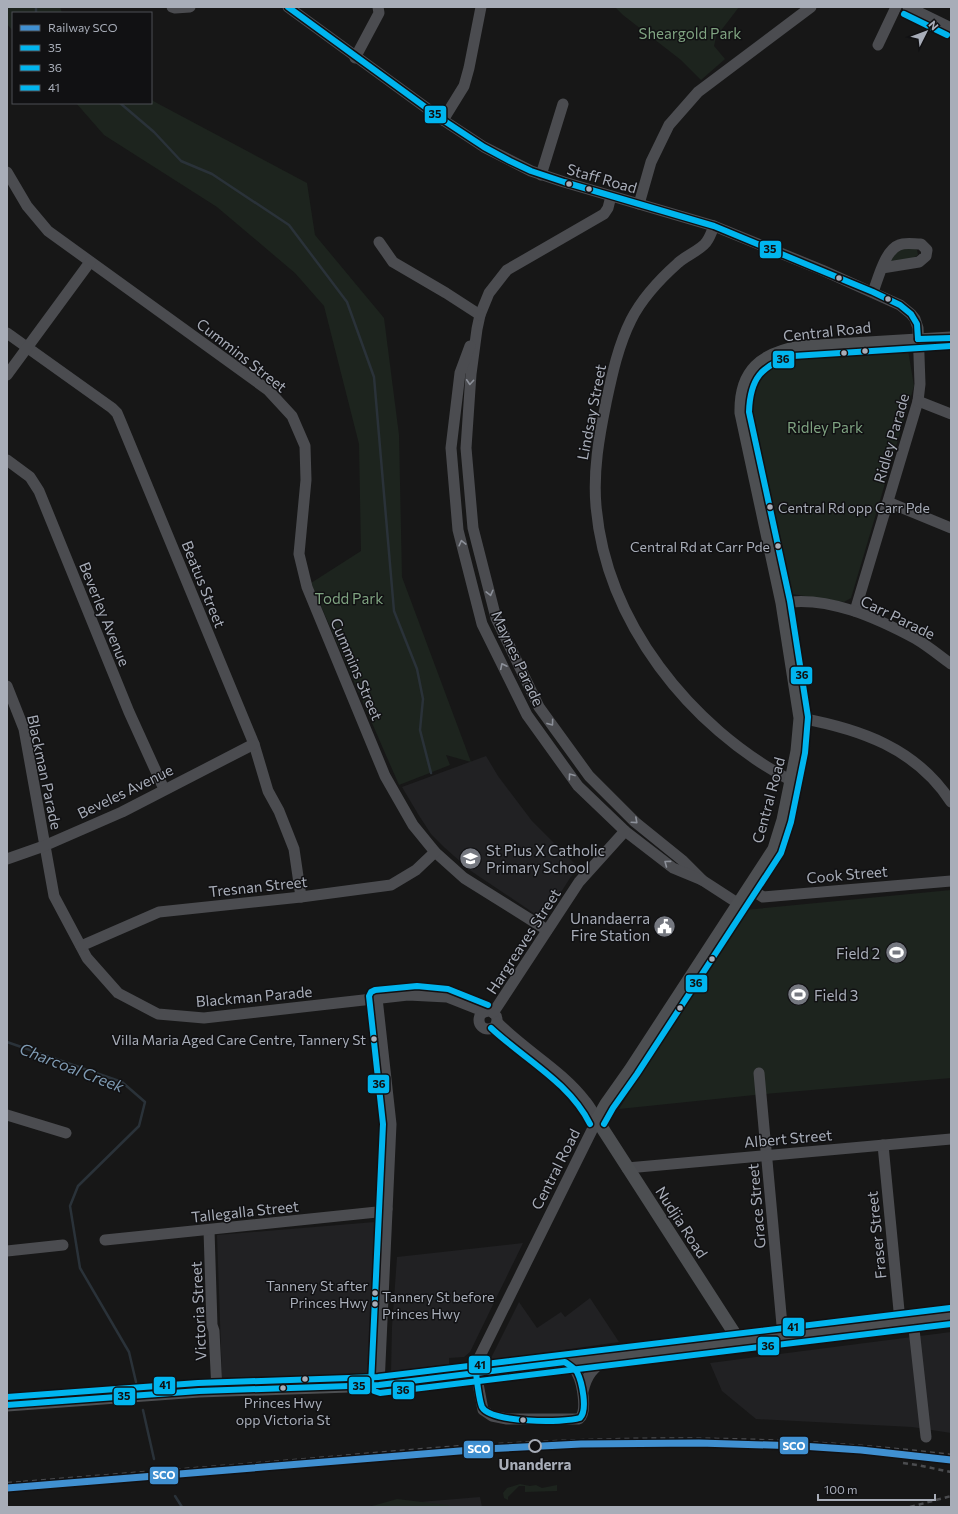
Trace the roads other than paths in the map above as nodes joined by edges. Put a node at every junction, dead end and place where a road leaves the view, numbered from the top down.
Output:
1 (172, 7) edge
2 (190, 7) edge
3 (288, 7) edge
4 (378, 7) edge
5 (481, 7) edge
6 (811, 7) edge
7 (896, 7) edge
8 (908, 7) edge
9 (951, 28) edge
10 (878, 45) dead end
11 (355, 58) junction
12 (563, 104) dead end
13 (443, 120) junction
14 (7, 172) edge
15 (542, 175) junction
16 (611, 196) junction
17 (639, 204) junction
18 (714, 226) junction
19 (379, 242) dead end
20 (90, 262) junction
21 (882, 268) dead end
22 (873, 292) junction
23 (480, 315) junction
24 (477, 329) junction
25 (7, 333) edge
26 (951, 338) edge
27 (918, 339) junction
28 (27, 347) junction
29 (7, 376) edge
30 (918, 401) junction
31 (951, 414) edge
32 (7, 460) edge
33 (888, 502) junction
34 (951, 528) edge
35 (782, 603) junction
36 (855, 611) junction
37 (951, 664) edge
38 (7, 686) edge
39 (800, 718) junction
40 (254, 744) junction
41 (790, 780) junction
42 (164, 789) junction
43 (951, 802) edge
44 (625, 831) junction
45 (44, 846) junction
46 (435, 852) junction
47 (7, 859) edge
48 (702, 880) junction
49 (951, 881) edge
50 (749, 888) junction
51 (301, 897) junction
52 (739, 904) junction
53 (547, 930) junction
54 (80, 946) junction
55 (377, 998) junction
56 (490, 1019) junction
57 (759, 1072) dead end
58 (7, 1115) edge
59 (597, 1120) junction
60 (66, 1133) dead end
61 (951, 1139) edge
62 (882, 1145) junction
63 (767, 1155) junction
64 (627, 1168) junction
65 (387, 1209) junction
66 (209, 1230) junction
67 (105, 1240) dead end
68 (63, 1245) dead end
69 (7, 1252) edge
70 (951, 1316) edge
71 (906, 1321) junction
72 (783, 1336) junction
73 (740, 1342) junction
74 (606, 1358) junction
75 (565, 1362) junction
76 (476, 1373) junction
77 (379, 1385) junction
78 (217, 1390) junction
79 (583, 1392) junction
80 (7, 1405) edge
81 (926, 1437) dead end

1 - 2 street
3 - 11 street, Staff Road
4 - 11 street
5 - 13 street
6 - 17 street
7 - 10 street
8 - 9 street
11 - 13 street, Staff Road
12 - 15 street
13 - 15 street, Staff Road
14 - 20 street, Cummins Street
15 - 16 street, Staff Road
16 - 17 street, Staff Road
16 - 23 street, Maynes Parade
17 - 18 street, Staff Road
18 - 22 street, Staff Road
18 - 41 street, Lindsay Street
19 - 23 street
20 - 28 street
20 - 46 street, Cummins Street
21 - 22 street
22 - 27 street, Staff Road
23 - 24 street, Maynes Parade
44 -> 24 street, Maynes Parade
24 -> 48 street, Maynes Parade
25 - 28 street, Beatus Street
26 - 27 main road, Central Road
27 - 30 street, Ridley Parade
27 - 35 main road, Central Road
28 - 29 street
28 - 40 street, Beatus Street
30 - 31 street
30 - 33 street, Ridley Parade
32 - 42 street, Beverley Avenue
33 - 34 street
33 - 36 street, Ridley Parade
35 - 36 street, Carr Parade
35 - 39 main road, Central Road
36 - 37 street, Carr Parade
38 - 45 street, Blackman Parade
39 - 41 main road, Central Road
39 - 43 street
40 - 42 street, Beveles Avenue
40 - 51 street, Beatus Street
41 - 50 main road, Central Road
42 - 45 street, Beveles Avenue
48 -> 44 street, Maynes Parade
44 - 53 street, Hargreaves Street
45 - 47 street, Beveles Avenue
45 - 54 street, Blackman Parade
46 - 51 street, Tresnan Street
46 - 53 street, Cummins Street
48 - 52 street, Maynes Parade
49 - 50 street, Cook Street
50 - 52 main road, Central Road
51 - 54 street, Tresnan Street
52 - 59 main road, Central Road
53 - 56 street, Hargreaves Street
54 - 55 street, Blackman Parade
55 - 56 street, Blackman Parade
55 - 65 street
56 - 59 street, Blackman Parade
57 - 63 street, Grace Street
58 - 60 street
59 - 64 main road, Nudjia Road
59 - 76 street, Central Road
61 - 62 street, Albert Street
62 - 63 street, Albert Street
62 - 71 street, Fraser Street
63 - 64 street, Albert Street
63 - 72 street, Grace Street
64 - 73 main road, Nudjia Road
65 - 66 street, Tallegalla Street
65 - 77 street
66 - 67 street, Tallegalla Street
66 - 78 street, Victoria Street
68 - 69 street
70 - 71 main road
71 - 72 main road
71 - 81 street, Fraser Street
72 - 73 main road
73 - 74 main road
74 - 75 main road
74 - 79 street
75 - 76 main road
75 - 79 street
76 - 77 main road
76 - 79 street
77 - 78 main road
78 - 80 main road

